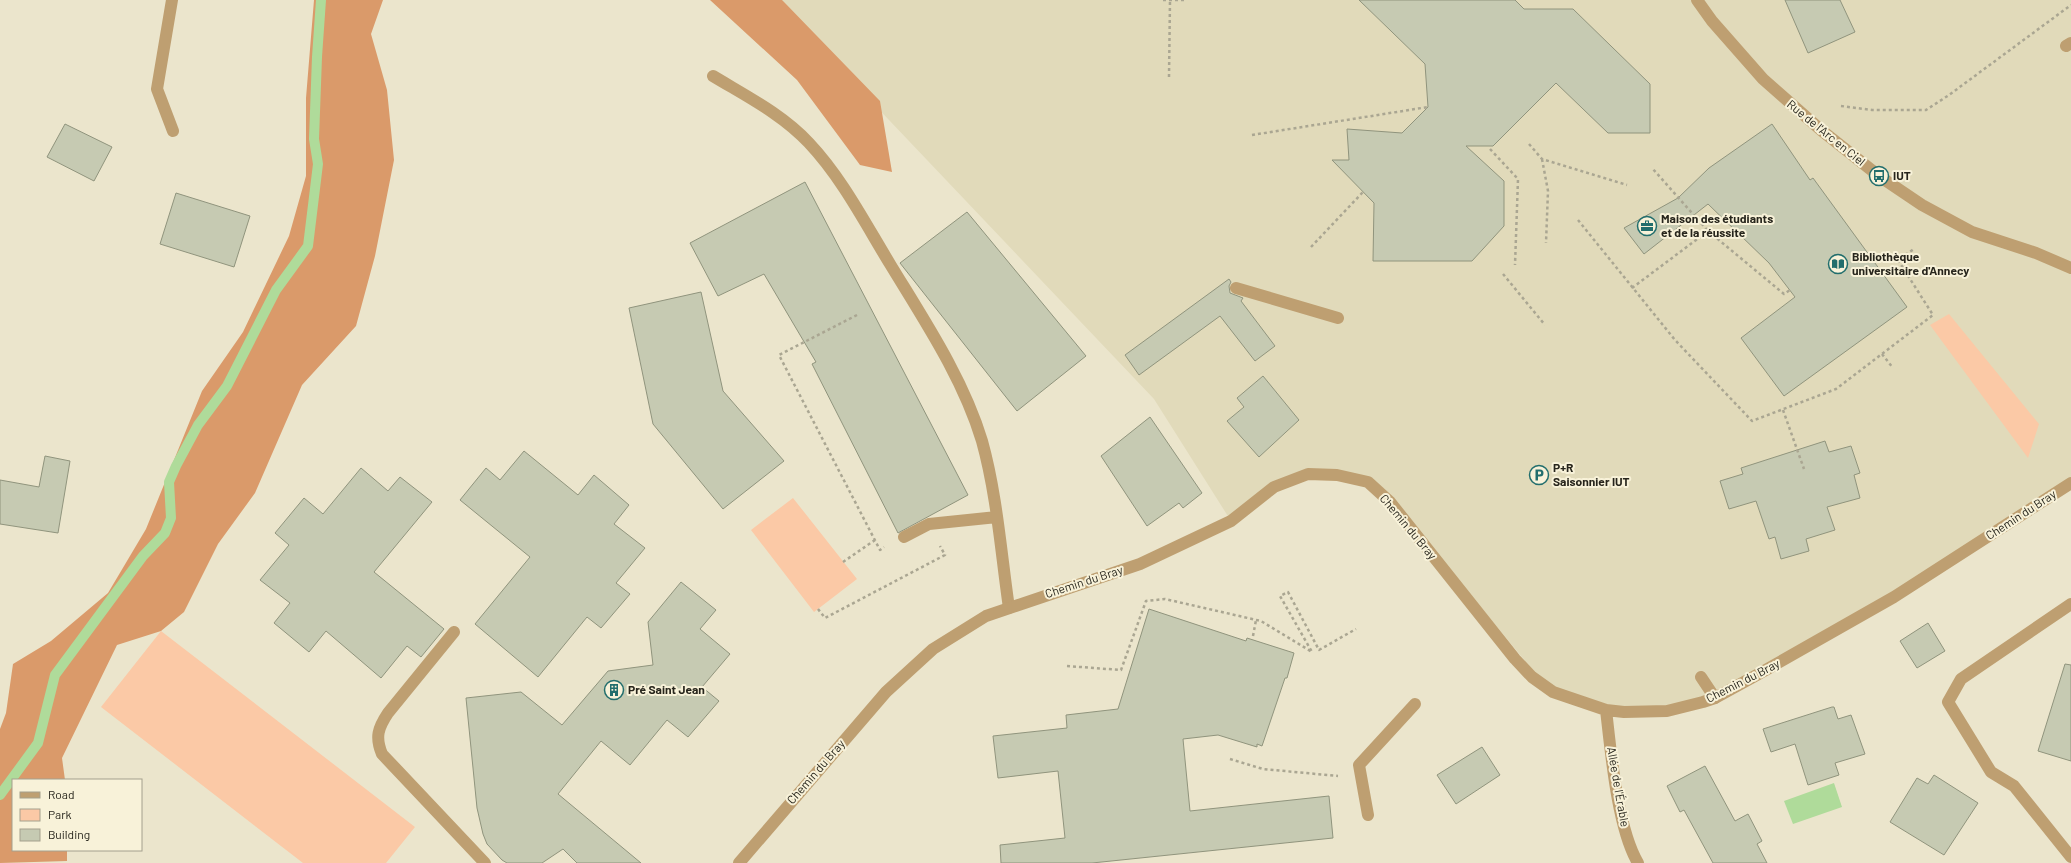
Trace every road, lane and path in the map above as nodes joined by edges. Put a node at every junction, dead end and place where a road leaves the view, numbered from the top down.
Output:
1 (172, 0) edge
2 (1163, 0) edge
3 (1170, 0) edge
4 (1184, 0) edge
5 (1697, 0) edge
6 (2071, 6) edge
7 (712, 76) dead end
8 (1169, 77) dead end
9 (1841, 106) dead end
10 (1428, 107) dead end
11 (173, 131) dead end
12 (1252, 135) dead end
13 (1529, 144) dead end
14 (1490, 149) dead end
15 (1542, 159) junction
16 (1652, 168) dead end
17 (1627, 185) dead end
18 (1363, 192) dead end
19 (1578, 220) dead end
20 (1708, 232) junction
21 (1546, 243) dead end
22 (1311, 247) dead end
23 (1914, 249) dead end
24 (1515, 265) dead end
25 (2071, 268) edge
26 (1503, 274) dead end
27 (1236, 288) dead end
28 (1632, 288) junction
29 (1790, 290) dead end
30 (857, 315) dead end
31 (1338, 318) dead end
32 (1545, 325) dead end
33 (1882, 354) junction
34 (1893, 368) dead end
35 (1782, 410) junction
36 (1804, 469) dead end
37 (2071, 483) edge
38 (997, 517) junction
39 (928, 524) junction
40 (904, 537) joint
41 (875, 540) junction
42 (843, 562) dead end
43 (2071, 604) edge
44 (1009, 608) junction
45 (818, 609) dead end
46 (1256, 620) junction
47 (1356, 628) dead end
48 (454, 632) dead end
49 (1253, 636) dead end
50 (1067, 666) dead end
51 (1701, 677) dead end
52 (1715, 698) junction
53 (1415, 704) dead end
54 (1606, 710) junction
55 (1230, 759) dead end
56 (1360, 774) junction
57 (1368, 815) dead end
58 (2071, 857) edge
59 (485, 863) edge
60 (739, 863) edge
61 (1638, 863) edge

1 - 11 street
2 - 3 path
3 - 4 path
3 - 8 path
5 - 25 street, Rue de l'Arc en Ciel
6 - 9 path
7 - 38 street
10 - 12 path
13 - 15 path
14 - 24 path
15 - 17 path
15 - 21 path
16 - 20 path
18 - 22 path
19 - 28 path
20 - 28 path
20 - 29 path
23 - 33 path
26 - 32 path
27 - 31 street
28 - 35 path
30 - 41 path
33 - 34 path
33 - 35 path
35 - 36 path
37 - 52 street, Chemin du Bray
38 - 39 street
38 - 44 street
39 - 40 street
39 - 45 path
40 - 41 path
41 - 42 path
43 - 58 street
44 - 54 street, Chemin du Bray
44 - 60 street, Chemin du Bray
46 - 47 path
46 - 49 path
46 - 50 path
48 - 59 street
51 - 52 street
52 - 54 street, Chemin du Bray
53 - 56 street
54 - 61 street, Allée de l'Érable
55 - 56 path
56 - 57 street

